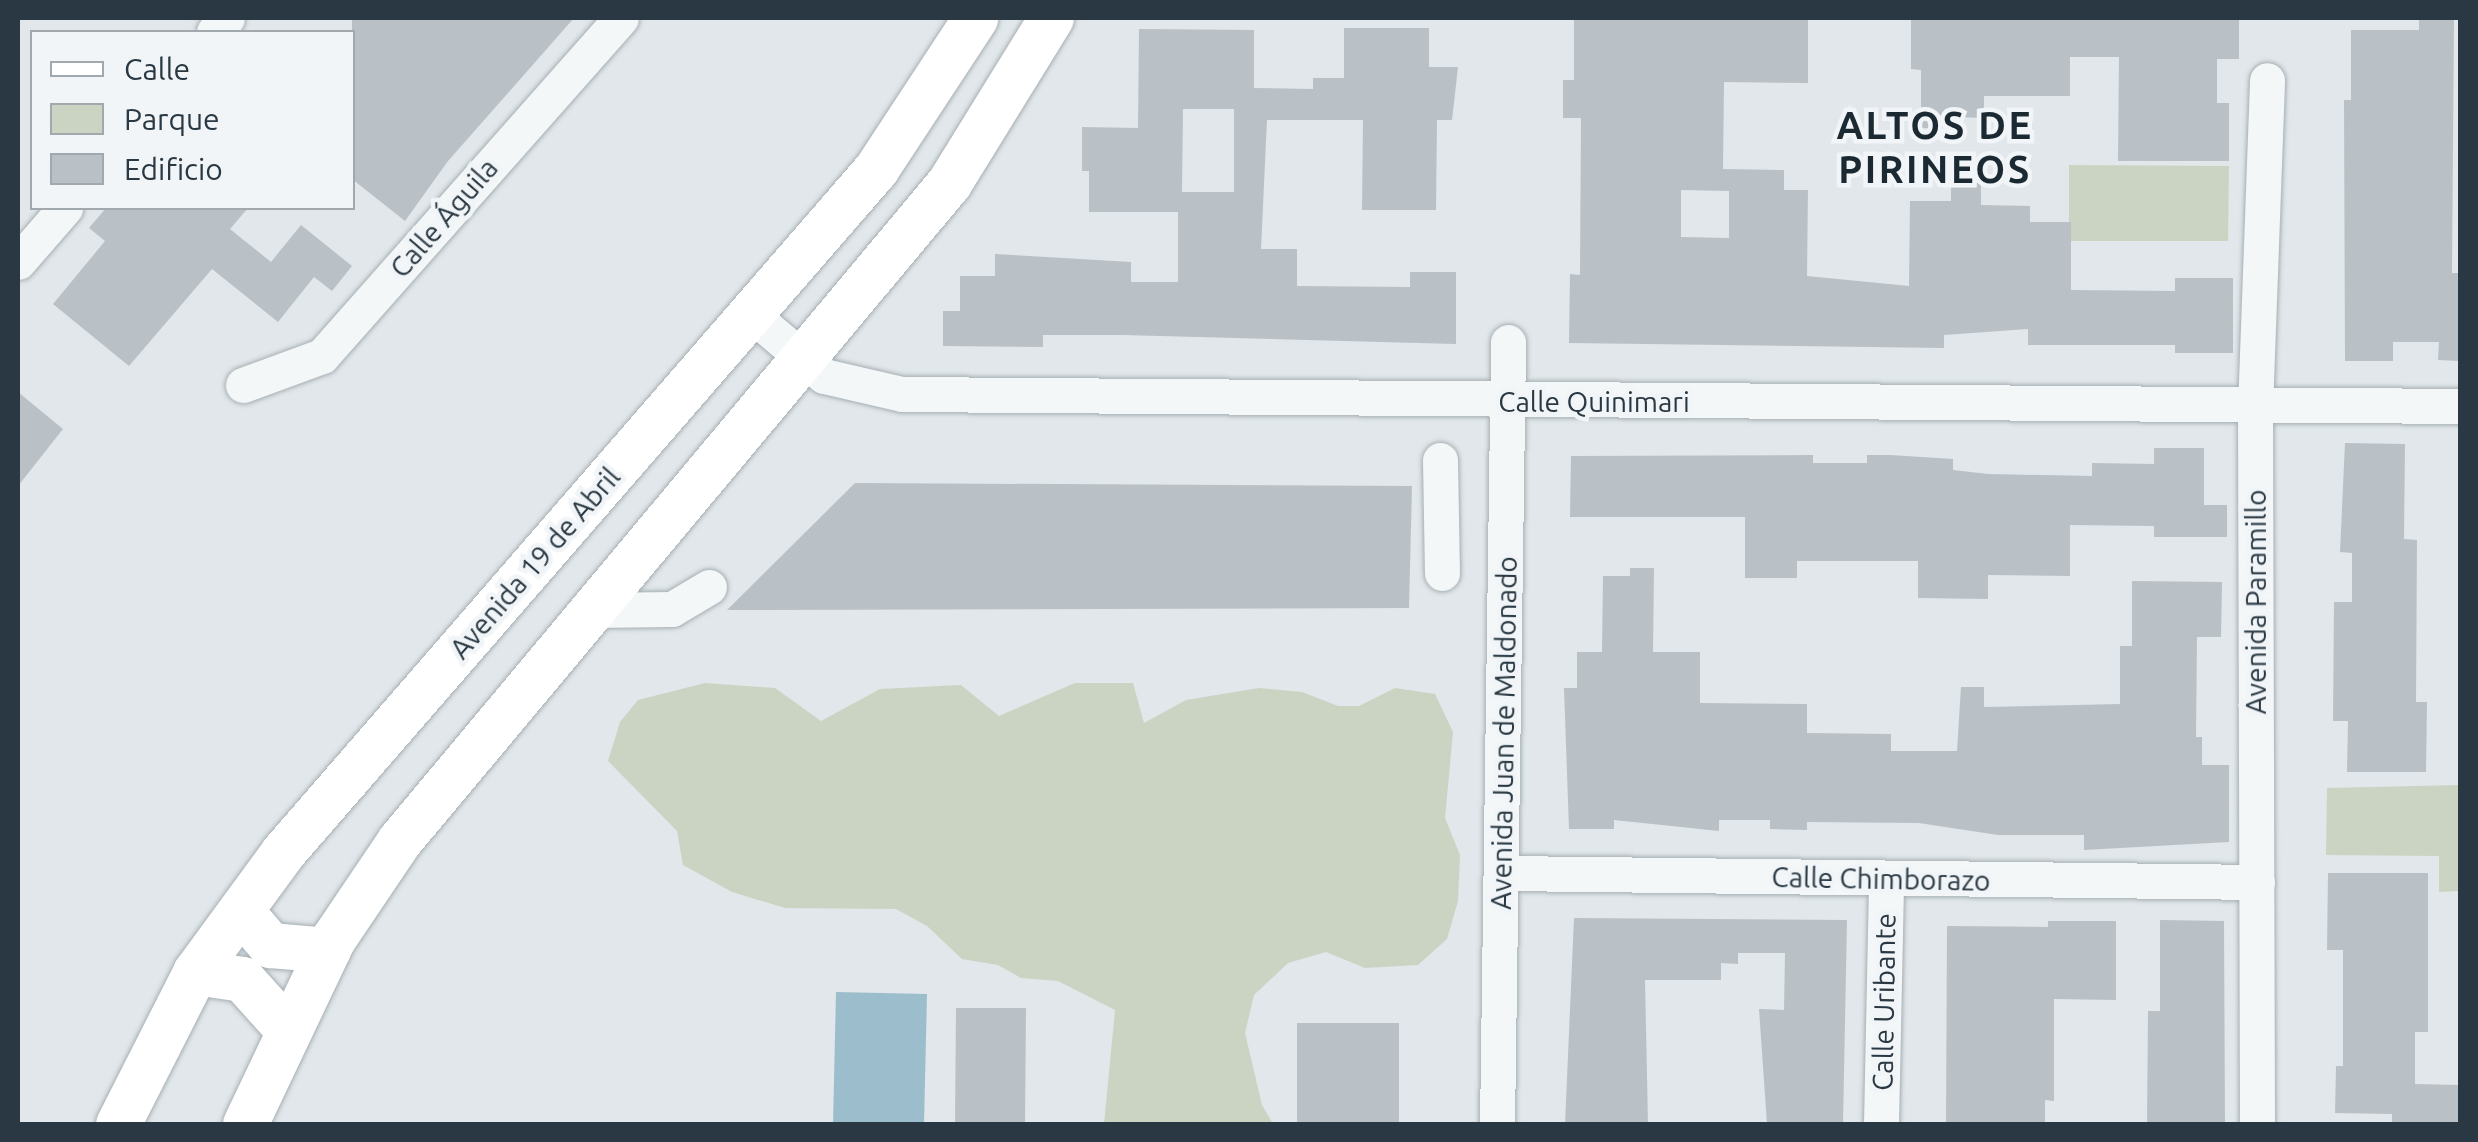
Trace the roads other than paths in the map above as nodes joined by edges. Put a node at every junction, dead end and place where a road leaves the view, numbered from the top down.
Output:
1 (620, 18) edge
2 (976, 18) edge
3 (1051, 18) edge
4 (2267, 80) dead end
5 (63, 210) edge
6 (18, 262) edge
7 (752, 315) junction
8 (1508, 342) dead end
9 (804, 359) junction
10 (243, 385) dead end
11 (1508, 401) junction
12 (2460, 406) edge
13 (2255, 409) junction
14 (1440, 460) dead end
15 (1442, 573) dead end
16 (709, 587) dead end
17 (593, 610) junction
18 (1504, 873) junction
19 (1886, 880) junction
20 (2257, 882) junction
21 (241, 911) junction
22 (328, 950) junction
23 (195, 972) junction
24 (288, 1030) junction
25 (118, 1124) edge
26 (245, 1124) edge
27 (1497, 1124) edge
28 (1881, 1124) edge
29 (2257, 1124) edge

1 - 10 street, Calle Águila
2 - 7 main road, Avenida 19 de Abril
3 - 9 main road
4 - 13 street, Avenida Paramillo
5 - 6 street
7 - 9 street, Calle Quinimari
7 - 21 main road, Avenida 19 de Abril
8 - 11 street, Avenida Juan de Maldonado
9 - 11 street, Calle Quinimari
9 - 17 main road
11 - 13 street, Calle Quinimari
11 - 18 street, Avenida Juan de Maldonado
12 - 13 street, Calle Quinimari
13 - 20 street, Avenida Paramillo
14 - 15 street
16 - 17 street
17 - 22 main road
18 - 19 street, Calle Chimborazo
18 - 27 street, Avenida Juan de Maldonado
19 - 20 street, Calle Chimborazo
19 - 28 street, Calle Uribante
20 - 29 street, Avenida Paramillo
21 - 22 main road
21 - 23 main road, Avenida 19 de Abril
22 - 24 main road
23 - 24 main road
23 - 25 main road, Avenida 19 de Abril
24 - 26 main road

